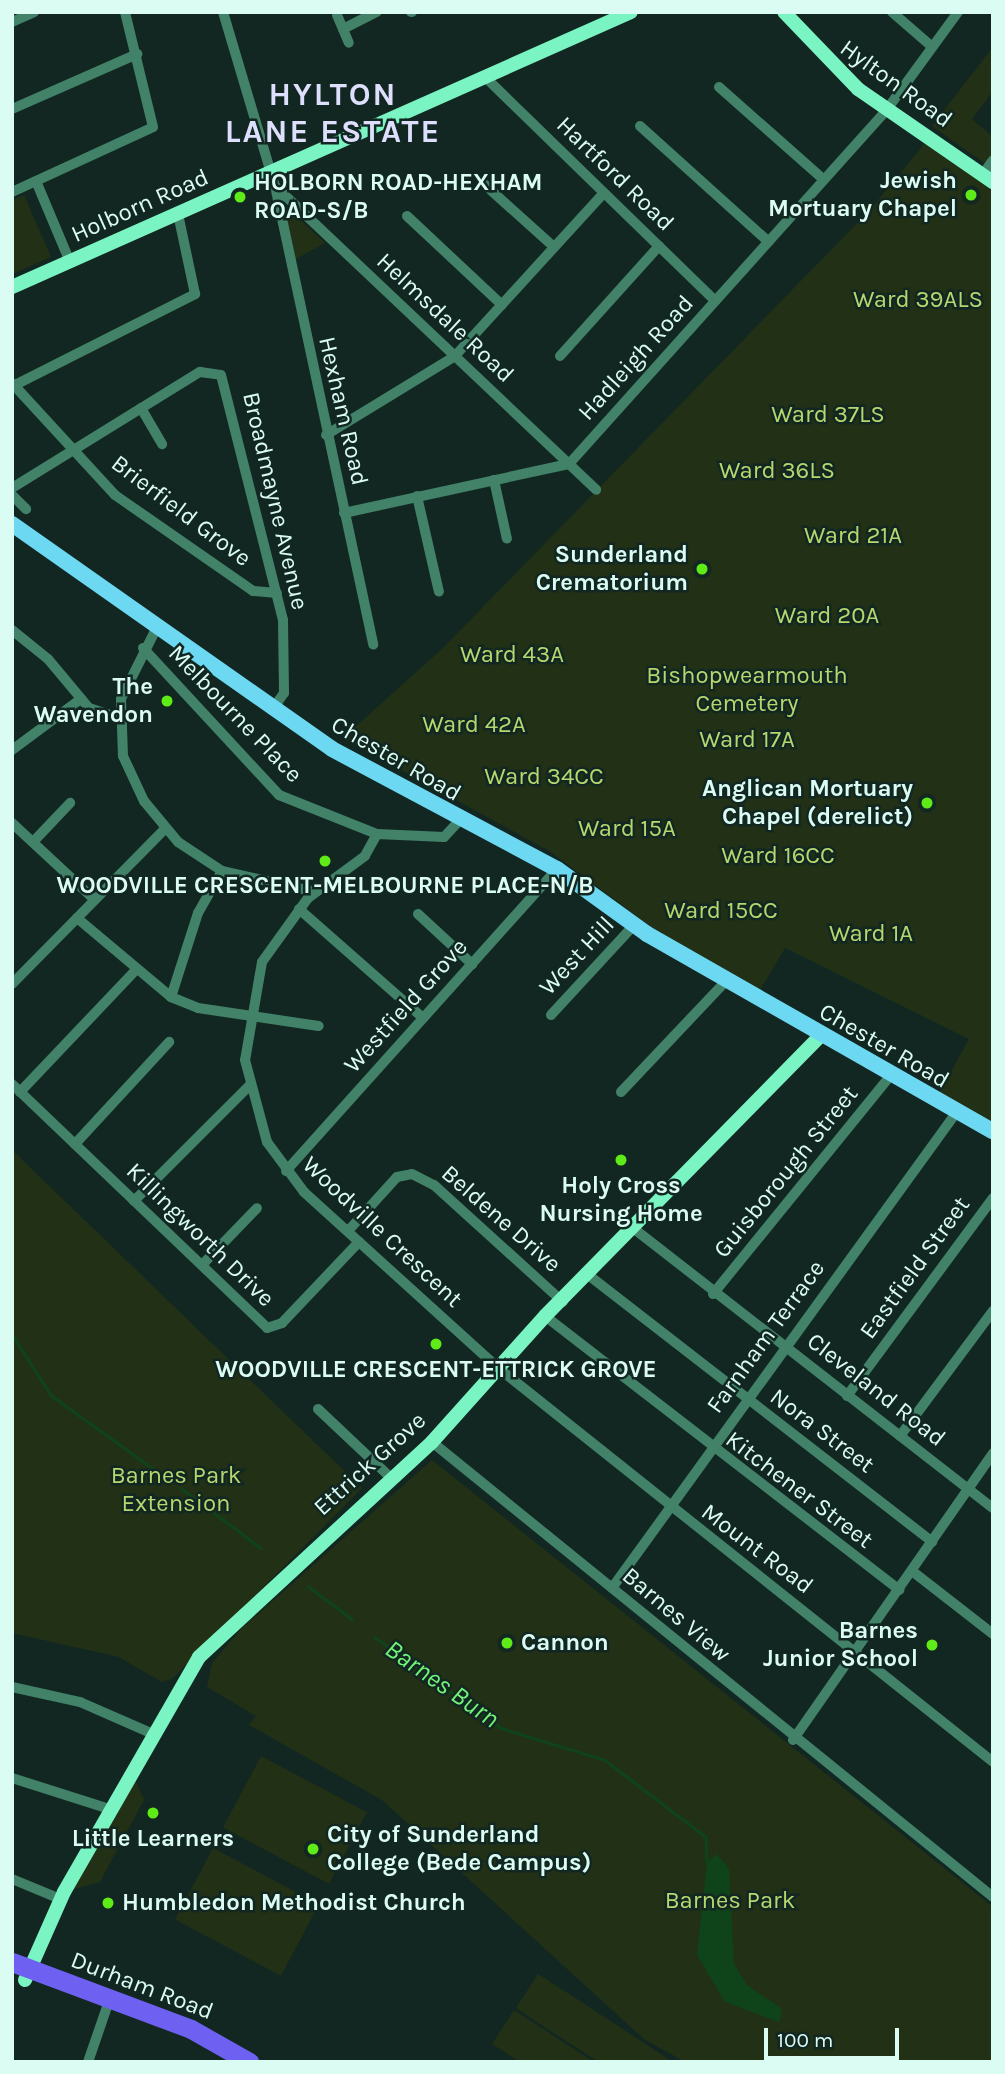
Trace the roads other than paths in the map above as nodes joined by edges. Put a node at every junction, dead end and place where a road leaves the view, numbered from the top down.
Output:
1 (34, 12) edge
2 (125, 12) edge
3 (223, 12) edge
4 (377, 12) edge
5 (631, 12) edge
6 (784, 12) edge
7 (892, 12) edge
8 (958, 12) edge
9 (337, 15) dead end
10 (12, 22) edge
11 (343, 29) junction
12 (349, 43) dead end
13 (930, 45) junction
14 (136, 54) junction
15 (485, 77) junction
16 (719, 87) dead end
17 (888, 108) junction
18 (12, 109) edge
19 (640, 126) dead end
20 (993, 160) edge
21 (988, 178) edge
22 (824, 180) junction
23 (36, 181) junction
24 (271, 181) junction
25 (484, 184) dead end
26 (12, 192) edge
27 (604, 193) junction
28 (178, 214) junction
29 (407, 216) dead end
30 (769, 242) junction
31 (554, 247) junction
32 (660, 247) junction
33 (70, 262) junction
34 (12, 287) edge
35 (715, 301) junction
36 (502, 305) junction
37 (454, 356) junction
38 (560, 356) dead end
39 (13, 384) edge
40 (141, 408) junction
41 (326, 435) junction
42 (63, 440) junction
43 (162, 444) dead end
44 (77, 450) junction
45 (56, 460) junction
46 (569, 464) junction
47 (494, 480) junction
48 (12, 488) edge
49 (596, 490) dead end
50 (12, 495) edge
51 (417, 496) junction
52 (26, 509) dead end
53 (344, 513) junction
54 (12, 524) edge
55 (507, 539) dead end
56 (439, 592) dead end
57 (276, 593) junction
58 (157, 627) junction
59 (12, 630) edge
60 (373, 645) dead end
61 (143, 648) junction
62 (81, 699) junction
63 (272, 710) junction
64 (120, 718) junction
65 (12, 750) edge
66 (70, 803) dead end
67 (459, 821) junction
68 (12, 823) edge
69 (166, 828) junction
70 (377, 834) junction
71 (33, 842) junction
72 (557, 869) junction
73 (222, 871) junction
74 (316, 892) junction
75 (95, 900) junction
76 (299, 909) junction
77 (418, 914) dead end
78 (77, 918) junction
79 (634, 925) junction
80 (472, 964) junction
81 (135, 971) junction
82 (727, 980) junction
83 (12, 984) edge
84 (172, 997) junction
85 (250, 1015) junction
86 (551, 1015) dead end
87 (423, 1018) junction
88 (319, 1026) dead end
89 (821, 1035) junction
90 (169, 1042) dead end
91 (890, 1076) junction
92 (249, 1086) junction
93 (16, 1088) edge
94 (621, 1092) dead end
95 (956, 1113) junction
96 (993, 1131) edge
97 (75, 1144) junction
98 (286, 1171) junction
99 (993, 1198) edge
100 (134, 1201) junction
101 (257, 1208) dead end
102 (634, 1228) junction
103 (348, 1231) junction
104 (359, 1242) junction
105 (202, 1265) junction
106 (587, 1274) junction
107 (713, 1294) junction
108 (563, 1302) junction
109 (993, 1311) edge
110 (545, 1316) junction
111 (783, 1345) junction
112 (497, 1367) junction
113 (846, 1396) junction
114 (746, 1399) junction
115 (318, 1409) dead end
116 (901, 1436) junction
117 (432, 1442) junction
118 (711, 1450) junction
119 (993, 1453) edge
120 (391, 1478) junction
121 (968, 1489) junction
122 (993, 1508) edge
123 (671, 1510) junction
124 (932, 1542) junction
125 (912, 1571) junction
126 (612, 1588) junction
127 (899, 1590) junction
128 (993, 1634) edge
129 (855, 1654) junction
130 (12, 1687) edge
131 (151, 1733) junction
132 (793, 1740) junction
133 (993, 1762) edge
134 (12, 1778) edge
135 (110, 1809) junction
136 (12, 1879) edge
137 (993, 1897) edge
138 (60, 1899) junction
139 (20, 1972) edge
140 (108, 2003) junction
141 (88, 2062) edge
142 (230, 2062) edge
143 (249, 2062) edge

1 - 10 street
2 - 14 street
3 - 24 street, Hexham Road
4 - 11 street
5 - 15 street, Holborn Road
6 - 17 street, Hylton Road
7 - 13 street
8 - 13 street, Hadleigh Road
9 - 11 street
11 - 12 street
13 - 17 street, Hadleigh Road
14 - 18 street
14 - 23 street
15 - 24 street, Holborn Road
15 - 27 street, Hartford Road
16 - 22 street
17 - 21 street, Hylton Road
17 - 22 street, Hadleigh Road
19 - 30 street
20 - 21 street
22 - 30 street, Hadleigh Road
23 - 26 street
23 - 33 street
24 - 28 street, Holborn Road
24 - 37 street, Helmsdale Road
24 - 41 street, Hexham Road
25 - 31 street
27 - 31 street
27 - 32 street, Hartford Road
28 - 33 street, Holborn Road
28 - 39 street
29 - 36 street
30 - 35 street, Hadleigh Road
31 - 36 street
32 - 35 street, Hartford Road
32 - 38 street
33 - 34 street, Holborn Road
35 - 46 street, Hadleigh Road
36 - 37 street
37 - 41 street
37 - 46 street, Helmsdale Road
39 - 42 street, Brierfield Grove
40 - 43 street
40 - 44 street, Broadmayne Avenue
40 - 57 street, Broadmayne Avenue
41 - 53 street, Hexham Road
42 - 44 street, Brierfield Grove
42 - 45 street
44 - 45 street, Broadmayne Avenue
44 - 57 street, Brierfield Grove
45 - 48 street, Broadmayne Avenue
46 - 47 street
46 - 49 street, Helmsdale Road
47 - 51 street
47 - 55 street
50 - 52 street
51 - 53 street
51 - 56 street
53 - 60 street, Hexham Road
54 - 58 main road, Chester Road
57 - 63 street, Broadmayne Avenue
58 - 61 street
58 - 63 main road, Chester Road
59 - 62 street
61 - 64 street
61 - 70 street, Melbourne Place
62 - 64 street
62 - 65 street
63 - 67 main road, Chester Road
64 - 69 street
66 - 71 street
67 - 70 street
67 - 72 main road, Chester Road
68 - 71 street
69 - 73 street
69 - 75 street
70 - 74 street, Woodville Crescent
71 - 75 street
72 - 79 main road, Chester Road
72 - 80 street, Westfield Grove
73 - 74 street
73 - 84 street
74 - 76 street, Woodville Crescent
75 - 78 street
76 - 85 street, Woodville Crescent
76 - 87 street
77 - 80 street
78 - 81 street
78 - 83 street
79 - 82 main road, Chester Road
79 - 86 street, West Hill
80 - 87 street, Westfield Grove
81 - 84 street
81 - 93 street
82 - 89 main road, Chester Road
82 - 94 street
84 - 85 street
85 - 88 street
85 - 92 street, Woodville Crescent
87 - 98 street, Westfield Grove
89 - 91 main road, Chester Road
89 - 102 street, Ettrick Grove
90 - 97 street
91 - 95 main road, Chester Road
91 - 107 street, Guisborough Street
92 - 98 street, Woodville Crescent
92 - 100 street
93 - 97 street, Killingworth Drive
95 - 96 main road, Chester Road
95 - 111 street, Farnham Terrace
97 - 100 street, Killingworth Drive
98 - 103 street, Woodville Crescent
99 - 113 street, Eastfield Street
100 - 105 street, Killingworth Drive
101 - 105 street
102 - 106 street, Ettrick Grove
102 - 107 street, Cleveland Road
103 - 104 street, Woodville Crescent
103 - 108 street, Beldene Drive
104 - 105 street, Killingworth Drive
104 - 112 street, Woodville Crescent
106 - 108 street, Ettrick Grove
106 - 114 street, Nora Street
107 - 111 street, Cleveland Road
108 - 110 street, Ettrick Grove
109 - 116 street
110 - 112 street, Ettrick Grove
110 - 118 street, Kitchener Street
111 - 113 street, Cleveland Road
111 - 114 street, Farnham Terrace
112 - 117 street, Ettrick Grove
112 - 123 street, Mount Road
113 - 116 street, Cleveland Road
114 - 118 street, Farnham Terrace
114 - 124 street, Nora Street
115 - 120 street
116 - 121 street, Cleveland Road
117 - 120 street, Ettrick Grove
117 - 126 street, Barnes View
118 - 123 street, Farnham Terrace
118 - 127 street, Kitchener Street
119 - 121 street
120 - 131 street, Ettrick Grove
121 - 122 street, Cleveland Road
121 - 124 street
123 - 126 street, Farnham Terrace
123 - 129 street, Mount Road
124 - 125 street
125 - 127 street
125 - 128 street
126 - 132 street, Barnes View
127 - 129 street
129 - 132 street
129 - 133 street, Mount Road
130 - 131 street
131 - 135 street, Ettrick Grove
132 - 137 street, Barnes View
134 - 135 street
135 - 138 street, Ettrick Grove
136 - 138 street
138 - 139 street, Ettrick Grove
139 - 140 highway, Durham Road
140 - 141 street
140 - 142 highway, Durham Road
140 - 143 highway, Durham Road

